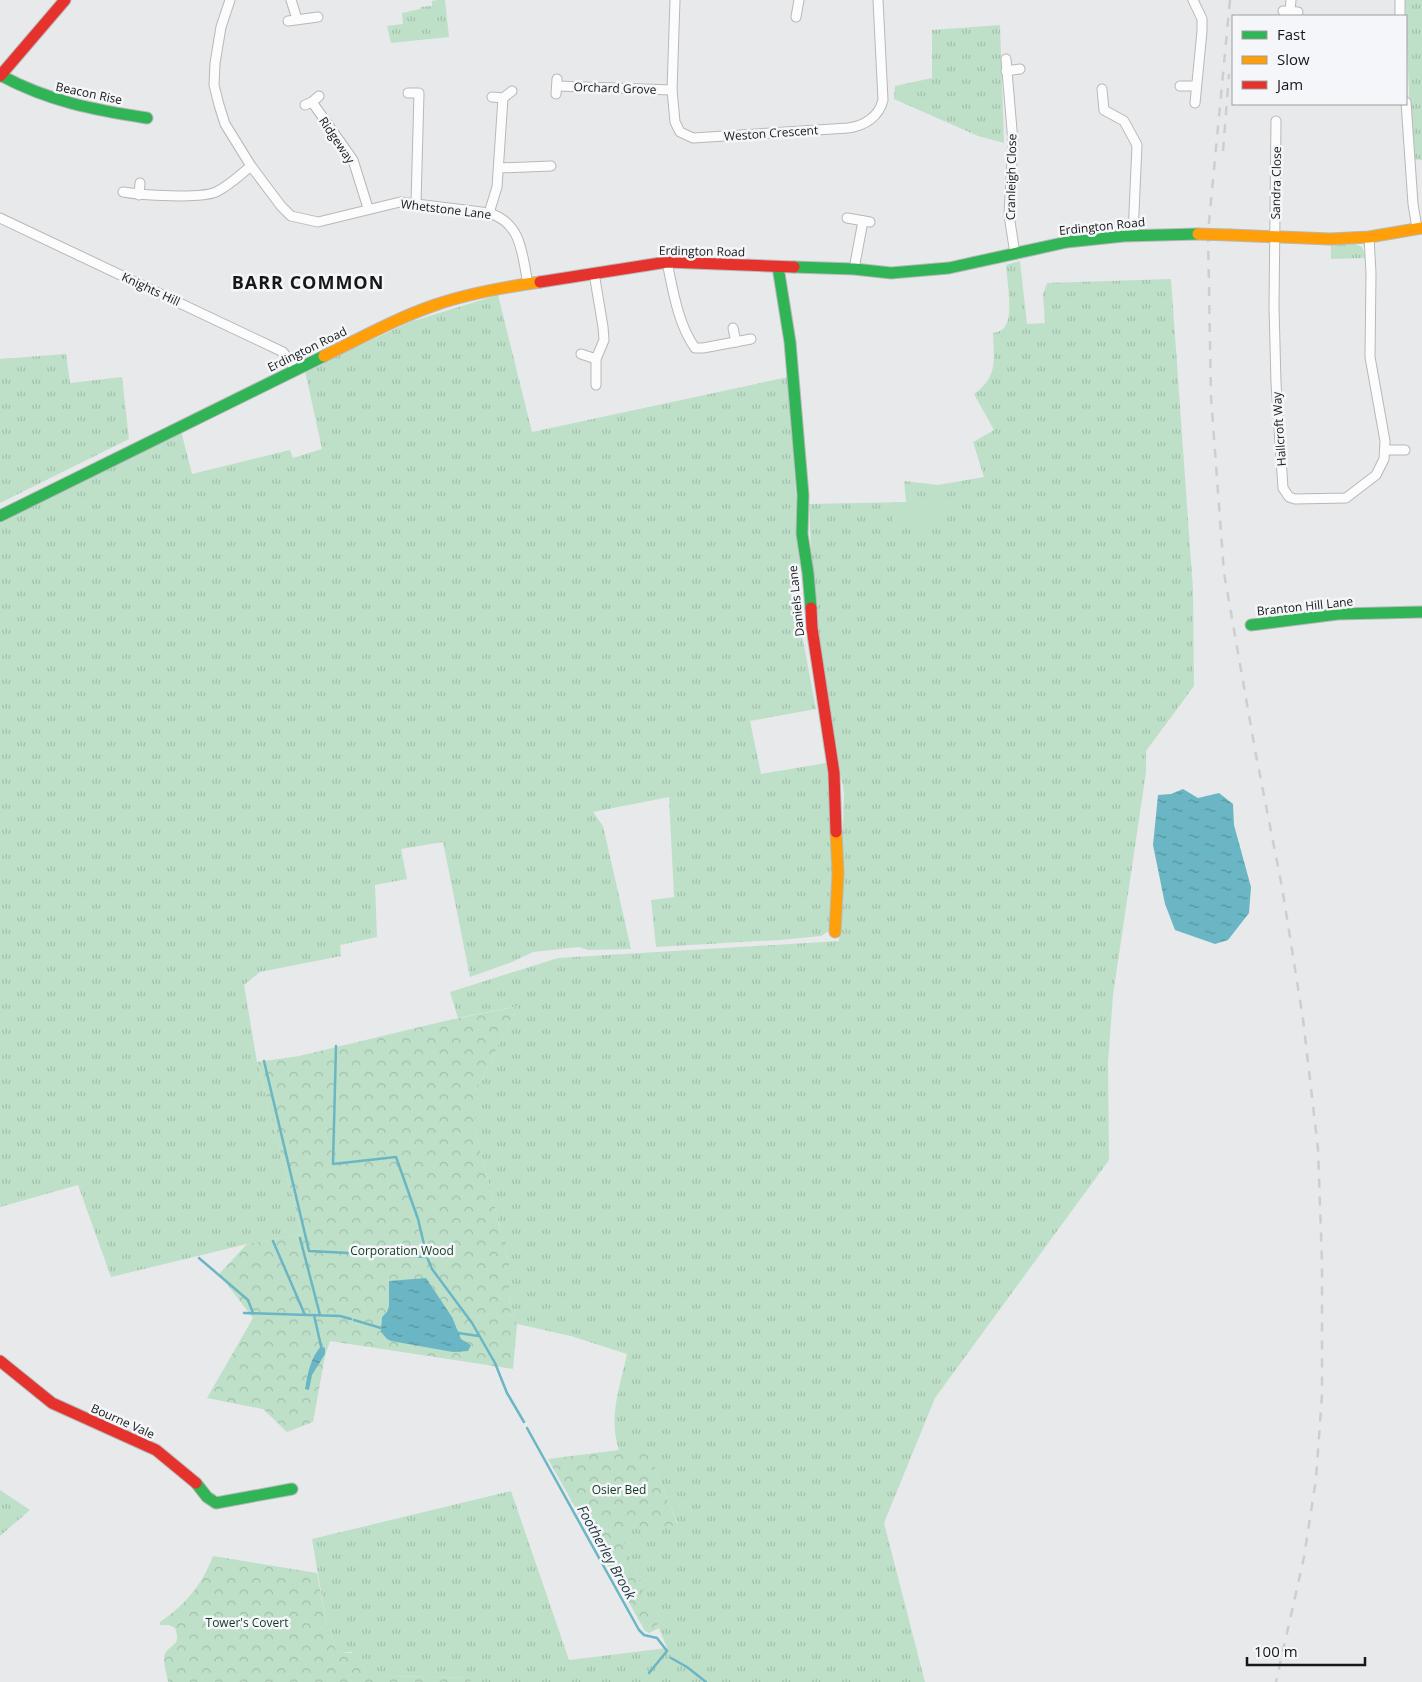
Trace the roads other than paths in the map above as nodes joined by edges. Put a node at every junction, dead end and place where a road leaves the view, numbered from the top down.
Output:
1 (65, 0) edge
2 (230, 0) edge
3 (291, 0) edge
4 (675, 0) edge
5 (799, 0) edge
6 (878, 0) edge
7 (1193, 0) edge
8 (1291, 0) edge
9 (1400, 0) edge
10 (786, 9) dead end
11 (1291, 12) dead end
12 (1400, 15) edge
13 (318, 17) dead end
14 (1006, 59) dead end
15 (1020, 69) dead end
16 (1006, 71) junction
17 (0, 75) edge
18 (1180, 86) dead end
19 (1196, 86) junction
20 (557, 87) dead end
21 (1102, 89) dead end
22 (672, 90) junction
23 (512, 91) dead end
24 (408, 93) dead end
25 (319, 96) dead end
26 (492, 97) dead end
27 (503, 98) junction
28 (1195, 103) dead end
29 (1406, 105) edge
30 (146, 118) dead end
31 (1278, 126) dead end
32 (251, 166) junction
33 (551, 166) dead end
34 (499, 168) junction
35 (140, 183) dead end
36 (123, 192) dead end
37 (139, 195) junction
38 (416, 203) junction
39 (368, 208) junction
40 (488, 212) junction
41 (0, 218) edge
42 (847, 218) dead end
43 (1420, 228) edge
44 (1133, 235) junction
45 (1276, 237) junction
46 (1370, 237) junction
47 (1015, 254) junction
48 (667, 262) junction
49 (778, 267) junction
50 (854, 269) junction
51 (594, 273) junction
52 (528, 284) junction
53 (733, 328) dead end
54 (751, 339) dead end
55 (736, 342) junction
56 (581, 354) dead end
57 (596, 359) junction
58 (295, 370) junction
59 (596, 385) dead end
60 (1385, 450) junction
61 (1405, 450) dead end
62 (0, 516) edge
63 (1422, 612) edge
64 (1251, 625) dead end
65 (835, 932) dead end
66 (0, 1360) edge
67 (292, 1489) dead end

1 - 17 street
2 - 32 street, Whetstone Lane
3 - 13 street
4 - 22 street, Weston Crescent
5 - 10 street
6 - 22 street, Weston Crescent
7 - 19 street
8 - 11 street
9 - 12 street
14 - 16 street, Cranleigh Close
15 - 16 street
16 - 47 street, Cranleigh Close
17 - 30 street, Beacon Rise
18 - 19 street
19 - 28 street
20 - 22 street, Orchard Grove
21 - 44 street
23 - 27 street
24 - 38 street
25 - 39 street, Ridgeway
26 - 27 street
27 - 34 street
29 - 43 street
31 - 45 street, Sandra Close
32 - 37 street
32 - 39 street, Whetstone Lane
33 - 34 street
34 - 40 street
35 - 37 street
36 - 37 street
38 - 39 street, Whetstone Lane
38 - 40 street, Whetstone Lane
40 - 52 street, Whetstone Lane
41 - 58 street, Knights Hill
42 - 50 street
43 - 46 street, Erdington Road
44 - 45 street, Erdington Road, bridge
44 - 47 street, Erdington Road
45 - 46 street, Erdington Road
45 - 60 street, Hallcroft Way
46 - 60 street, Hallcroft Way
47 - 50 street, Erdington Road
48 - 49 street, Erdington Road
48 - 51 street, Erdington Road
48 - 55 street
49 - 50 street, Erdington Road
49 - 65 street, Daniels Lane
51 - 52 street, Erdington Road
51 - 57 street
52 - 58 street, Erdington Road
53 - 55 street
54 - 55 street
56 - 57 street
57 - 59 street
58 - 62 street, Erdington Road
60 - 61 street
63 - 64 street, Branton Hill Lane
66 - 67 street, Bourne Vale

